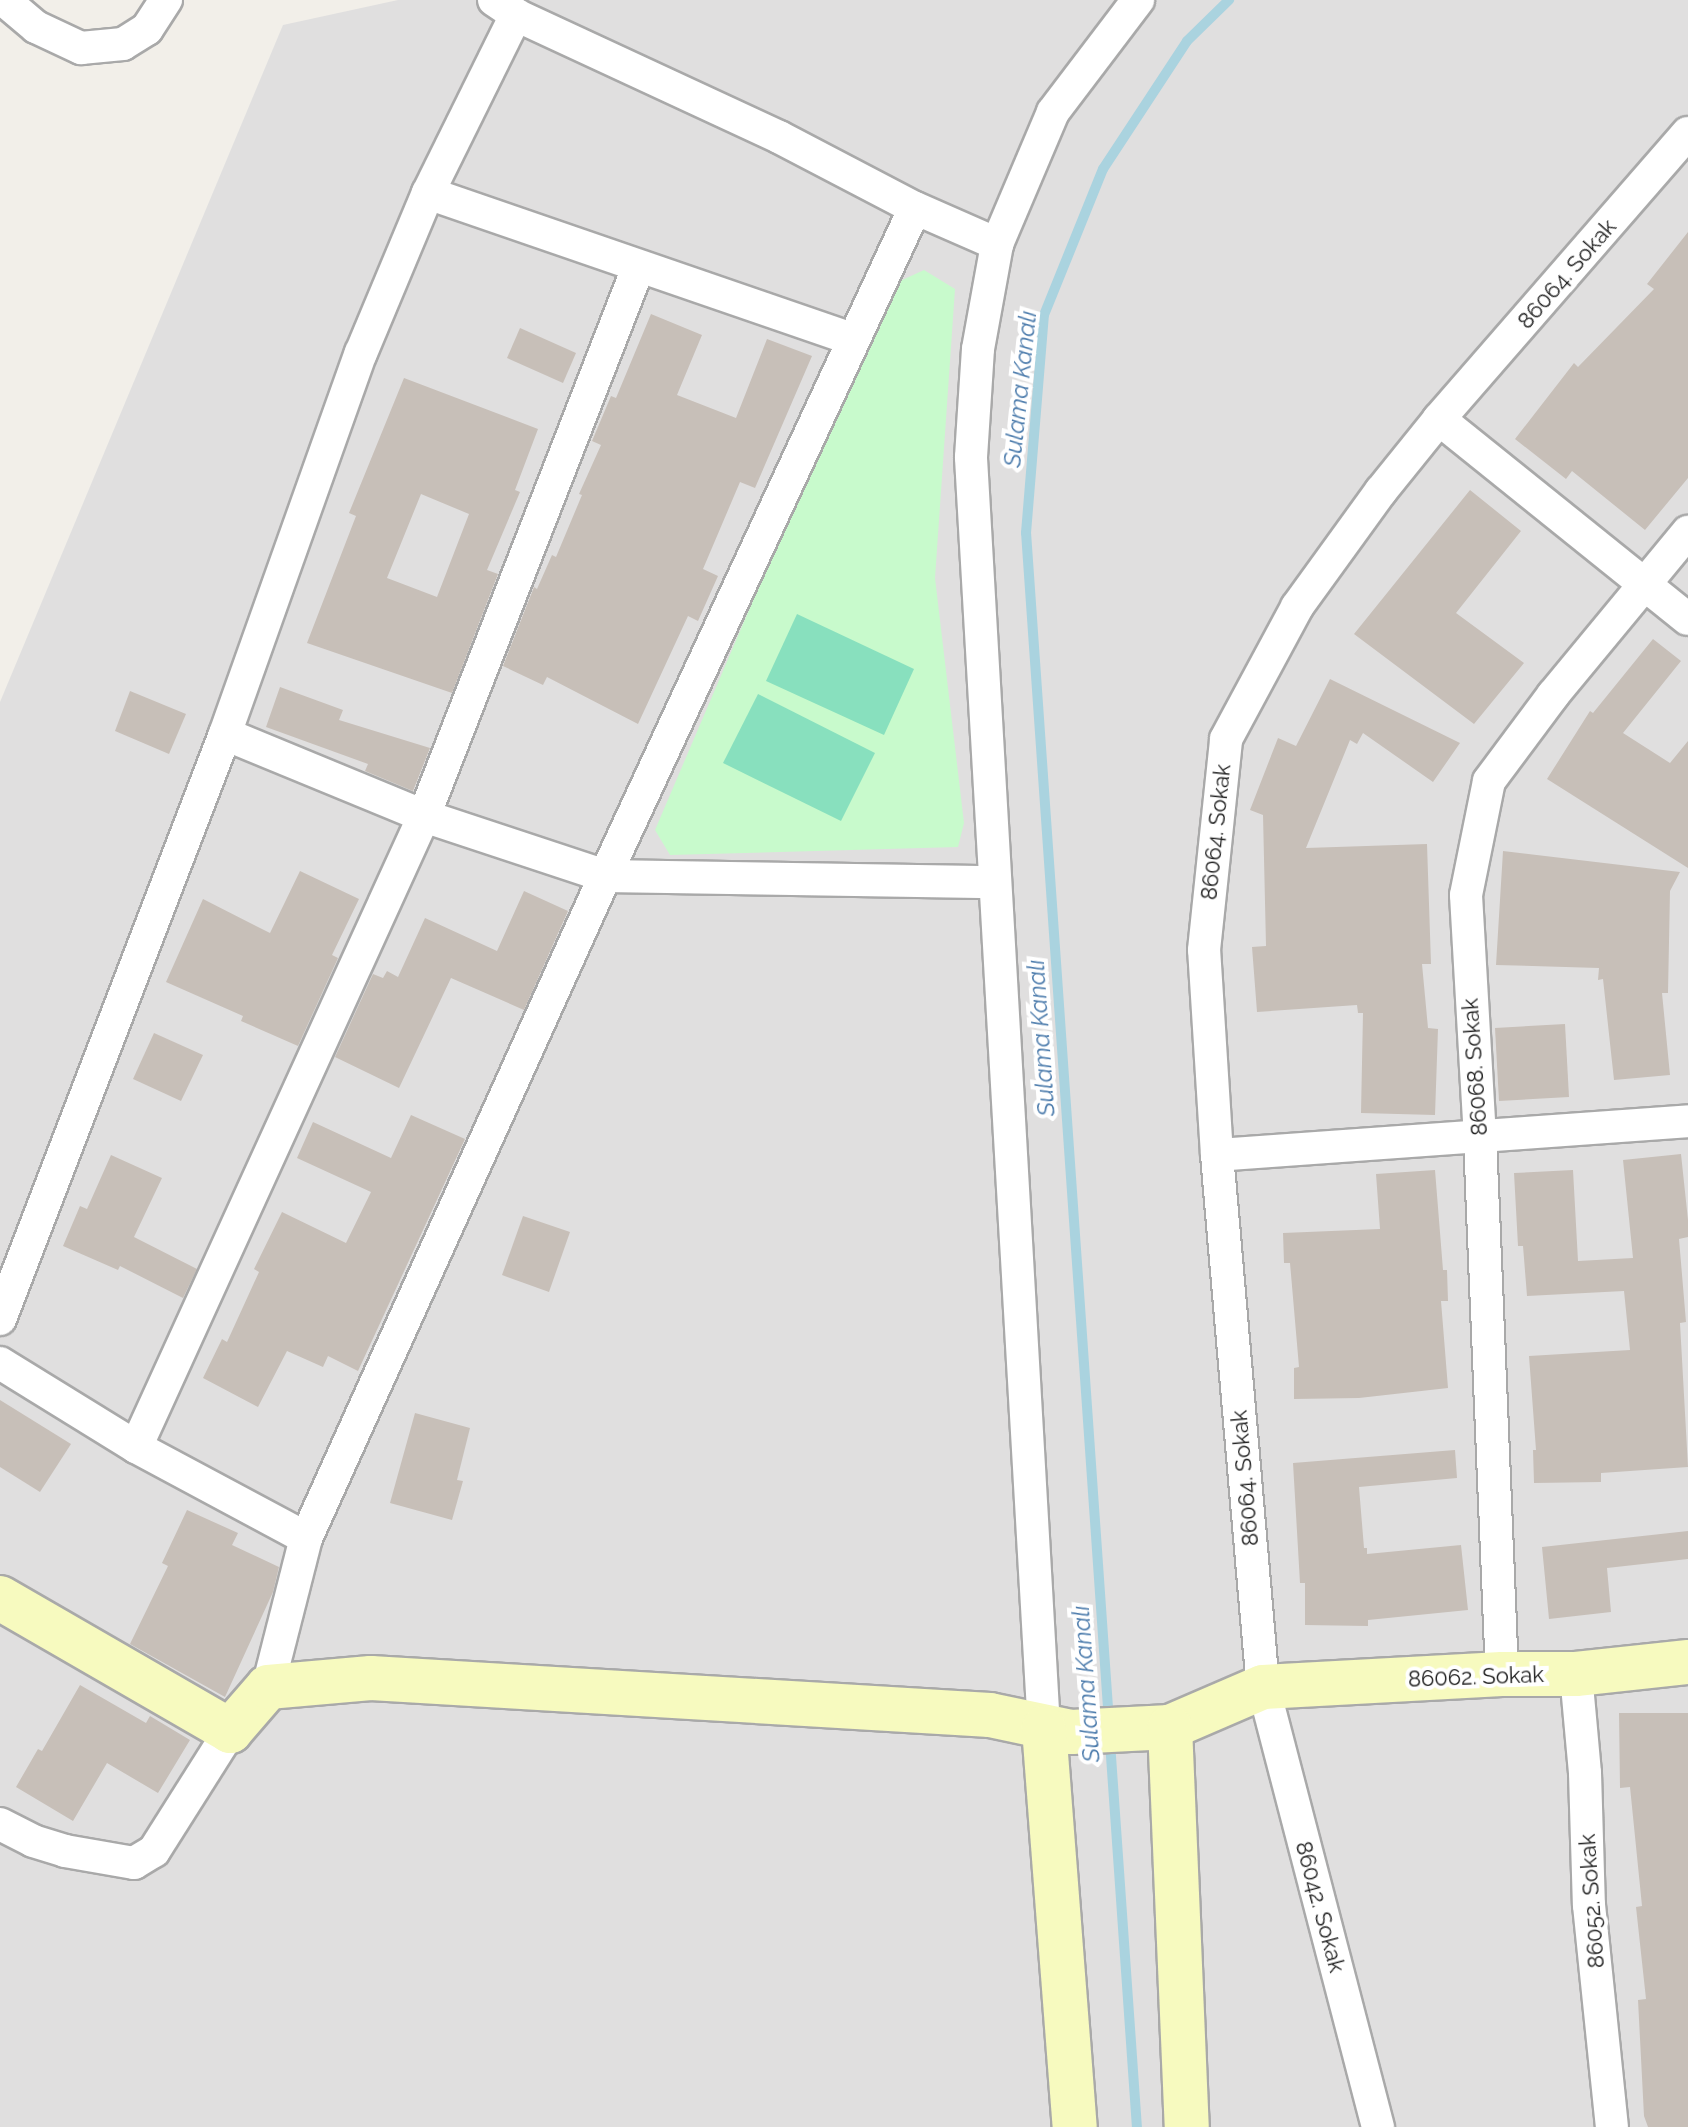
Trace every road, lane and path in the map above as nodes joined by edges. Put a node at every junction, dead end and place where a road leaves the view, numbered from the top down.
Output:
1 (4, 0) edge
2 (166, 0) edge
3 (1138, 0) edge
4 (505, 8) edge
5 (1688, 133) edge
6 (428, 193) junction
7 (915, 208) junction
8 (997, 244) junction
9 (638, 268) junction
10 (852, 339) junction
11 (1439, 419) junction
12 (1688, 532) edge
13 (1646, 583) junction
14 (1688, 619) edge
15 (225, 734) junction
16 (424, 816) junction
17 (605, 876) junction
18 (995, 882) junction
19 (1688, 1121) edge
20 (1480, 1138) junction
21 (1217, 1155) junction
22 (0, 1319) edge
23 (0, 1363) edge
24 (136, 1447) junction
25 (306, 1538) junction
26 (0, 1598) edge
27 (1688, 1662) edge
28 (1502, 1674) junction
29 (1576, 1674) junction
30 (268, 1687) junction
31 (1263, 1687) junction
32 (1159, 1726) junction
33 (1058, 1730) junction
34 (230, 1731) junction
35 (0, 1824) edge
36 (1075, 2127) edge
37 (1187, 2127) edge
38 (1378, 2127) edge
39 (1612, 2127) edge

1 - 2 street
3 - 8 street
4 - 6 street
4 - 7 street
5 - 11 street, 86064. Sokak
6 - 9 street
6 - 15 street
7 - 8 street
7 - 10 street
8 - 18 street
9 - 10 street
9 - 16 street
10 - 17 street
11 - 13 street
11 - 21 street, 86064. Sokak
12 - 13 street, 86068. Sokak
13 - 14 street
13 - 20 street, 86068. Sokak
15 - 16 street
15 - 22 street
16 - 17 street
16 - 24 street
17 - 18 street
17 - 25 street
18 - 33 street
19 - 20 street
20 - 21 street
20 - 28 street, 86068. Sokak
21 - 31 street, 86064. Sokak
23 - 24 street
24 - 25 street
25 - 30 street
26 - 34 main road
27 - 29 main road, 86062. Sokak
28 - 29 main road, 86062. Sokak
28 - 31 main road, 86062. Sokak
29 - 39 street, 86052. Sokak
30 - 33 main road
30 - 34 main road
31 - 32 main road
31 - 38 street, 86042. Sokak
32 - 33 main road
32 - 37 main road
33 - 36 main road
34 - 35 street

